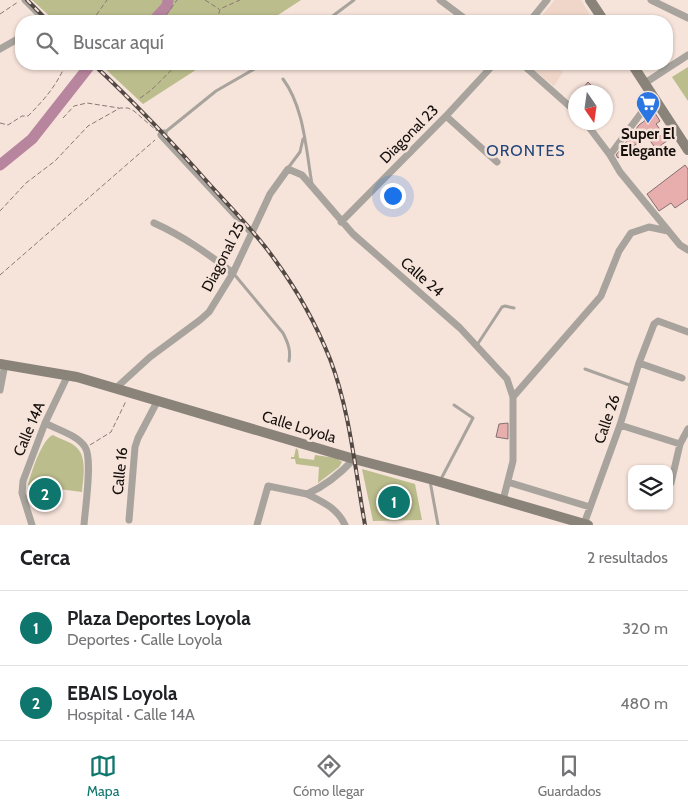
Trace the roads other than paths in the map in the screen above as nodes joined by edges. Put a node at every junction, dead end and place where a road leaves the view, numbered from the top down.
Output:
1 (25, 0) edge
2 (354, 0) edge
3 (440, 0) edge
4 (547, 0) edge
5 (590, 0) edge
6 (650, 0) edge
7 (38, 15) edge
8 (334, 15) edge
9 (460, 15) edge
10 (535, 15) edge
11 (600, 15) edge
12 (688, 18) edge
13 (15, 40) edge
14 (0, 49) edge
15 (688, 54) edge
16 (673, 64) edge
17 (253, 70) edge
18 (488, 70) edge
19 (529, 70) edge
20 (636, 70) edge
21 (664, 70) edge
22 (283, 79) dead end
23 (645, 83) junction
24 (653, 97) junction
25 (568, 105) edge
26 (446, 116) junction
27 (591, 130) edge
28 (163, 134) joint
29 (303, 136) junction
30 (688, 150) edge
31 (610, 156) junction
32 (497, 162) dead end
33 (288, 169) junction
34 (313, 187) junction
35 (341, 222) junction
36 (154, 223) dead end
37 (668, 231) junction
38 (251, 232) junction
39 (688, 250) edge
40 (233, 273) junction
41 (514, 308) dead end
42 (688, 332) edge
43 (476, 345) junction
44 (289, 361) dead end
45 (639, 363) junction
46 (2, 364) edge
47 (585, 369) dead end
48 (68, 374) junction
49 (682, 378) dead end
50 (632, 386) junction
51 (116, 388) junction
52 (0, 390) edge
53 (513, 398) junction
54 (158, 400) junction
55 (454, 405) dead end
56 (45, 424) junction
57 (620, 425) junction
58 (688, 429) edge
59 (680, 444) junction
60 (354, 459) junction
61 (673, 474) edge
62 (435, 480) junction
63 (508, 482) junction
64 (307, 494) junction
65 (503, 500) junction
66 (590, 507) junction
67 (129, 520) dead end
68 (586, 524) edge
69 (32, 525) edge
70 (84, 525) edge
71 (257, 525) edge
72 (344, 525) edge
73 (438, 525) edge

1 - 7 street
2 - 8 lane
3 - 9 street
4 - 10 street
5 - 11 main road
6 - 12 street
13 - 14 street
15 - 16 street
17 - 28 lane
18 - 26 street, Diagonal 23
19 - 25 street
20 - 23 main road
21 - 23 street
22 - 29 lane, Calle 24
23 - 24 main road
24 - 30 main road
24 - 31 street
26 - 32 street
26 - 35 street, Diagonal 23
27 - 31 street
28 - 38 street
29 - 33 lane, Diagonal 25
29 - 34 lane, Calle 24
31 - 37 street
33 - 34 street
33 - 38 street, Diagonal 25
34 - 35 street, Calle 24
35 - 43 street, Calle 24
36 - 40 street
37 - 39 street
37 - 53 street
38 - 40 street, Diagonal 25
40 - 44 lane
40 - 51 street, Diagonal 25
41 - 43 lane
42 - 45 street, Calle 26
43 - 53 street, Calle 24
45 - 49 street
45 - 50 street, Calle 26
46 - 48 main road, Calle Loyola
46 - 52 street
47 - 50 lane
48 - 51 main road, Calle Loyola
48 - 56 street, Calle 14A
50 - 57 street, Calle 26
51 - 54 main road, Calle Loyola
53 - 63 street, Calle 24
54 - 60 main road, Calle Loyola
54 - 67 street, Calle 16
55 - 62 lane
56 - 69 street, Calle 14A
56 - 70 street
57 - 59 street
57 - 66 street, Calle 26
58 - 59 street
59 - 61 street
60 - 62 main road, Calle Loyola
60 - 64 street
62 - 65 main road, Calle Loyola
62 - 73 lane
63 - 65 street, Calle 24
63 - 66 street
64 - 71 street
64 - 72 street
65 - 68 main road, Calle Loyola
66 - 68 street, Calle 26

